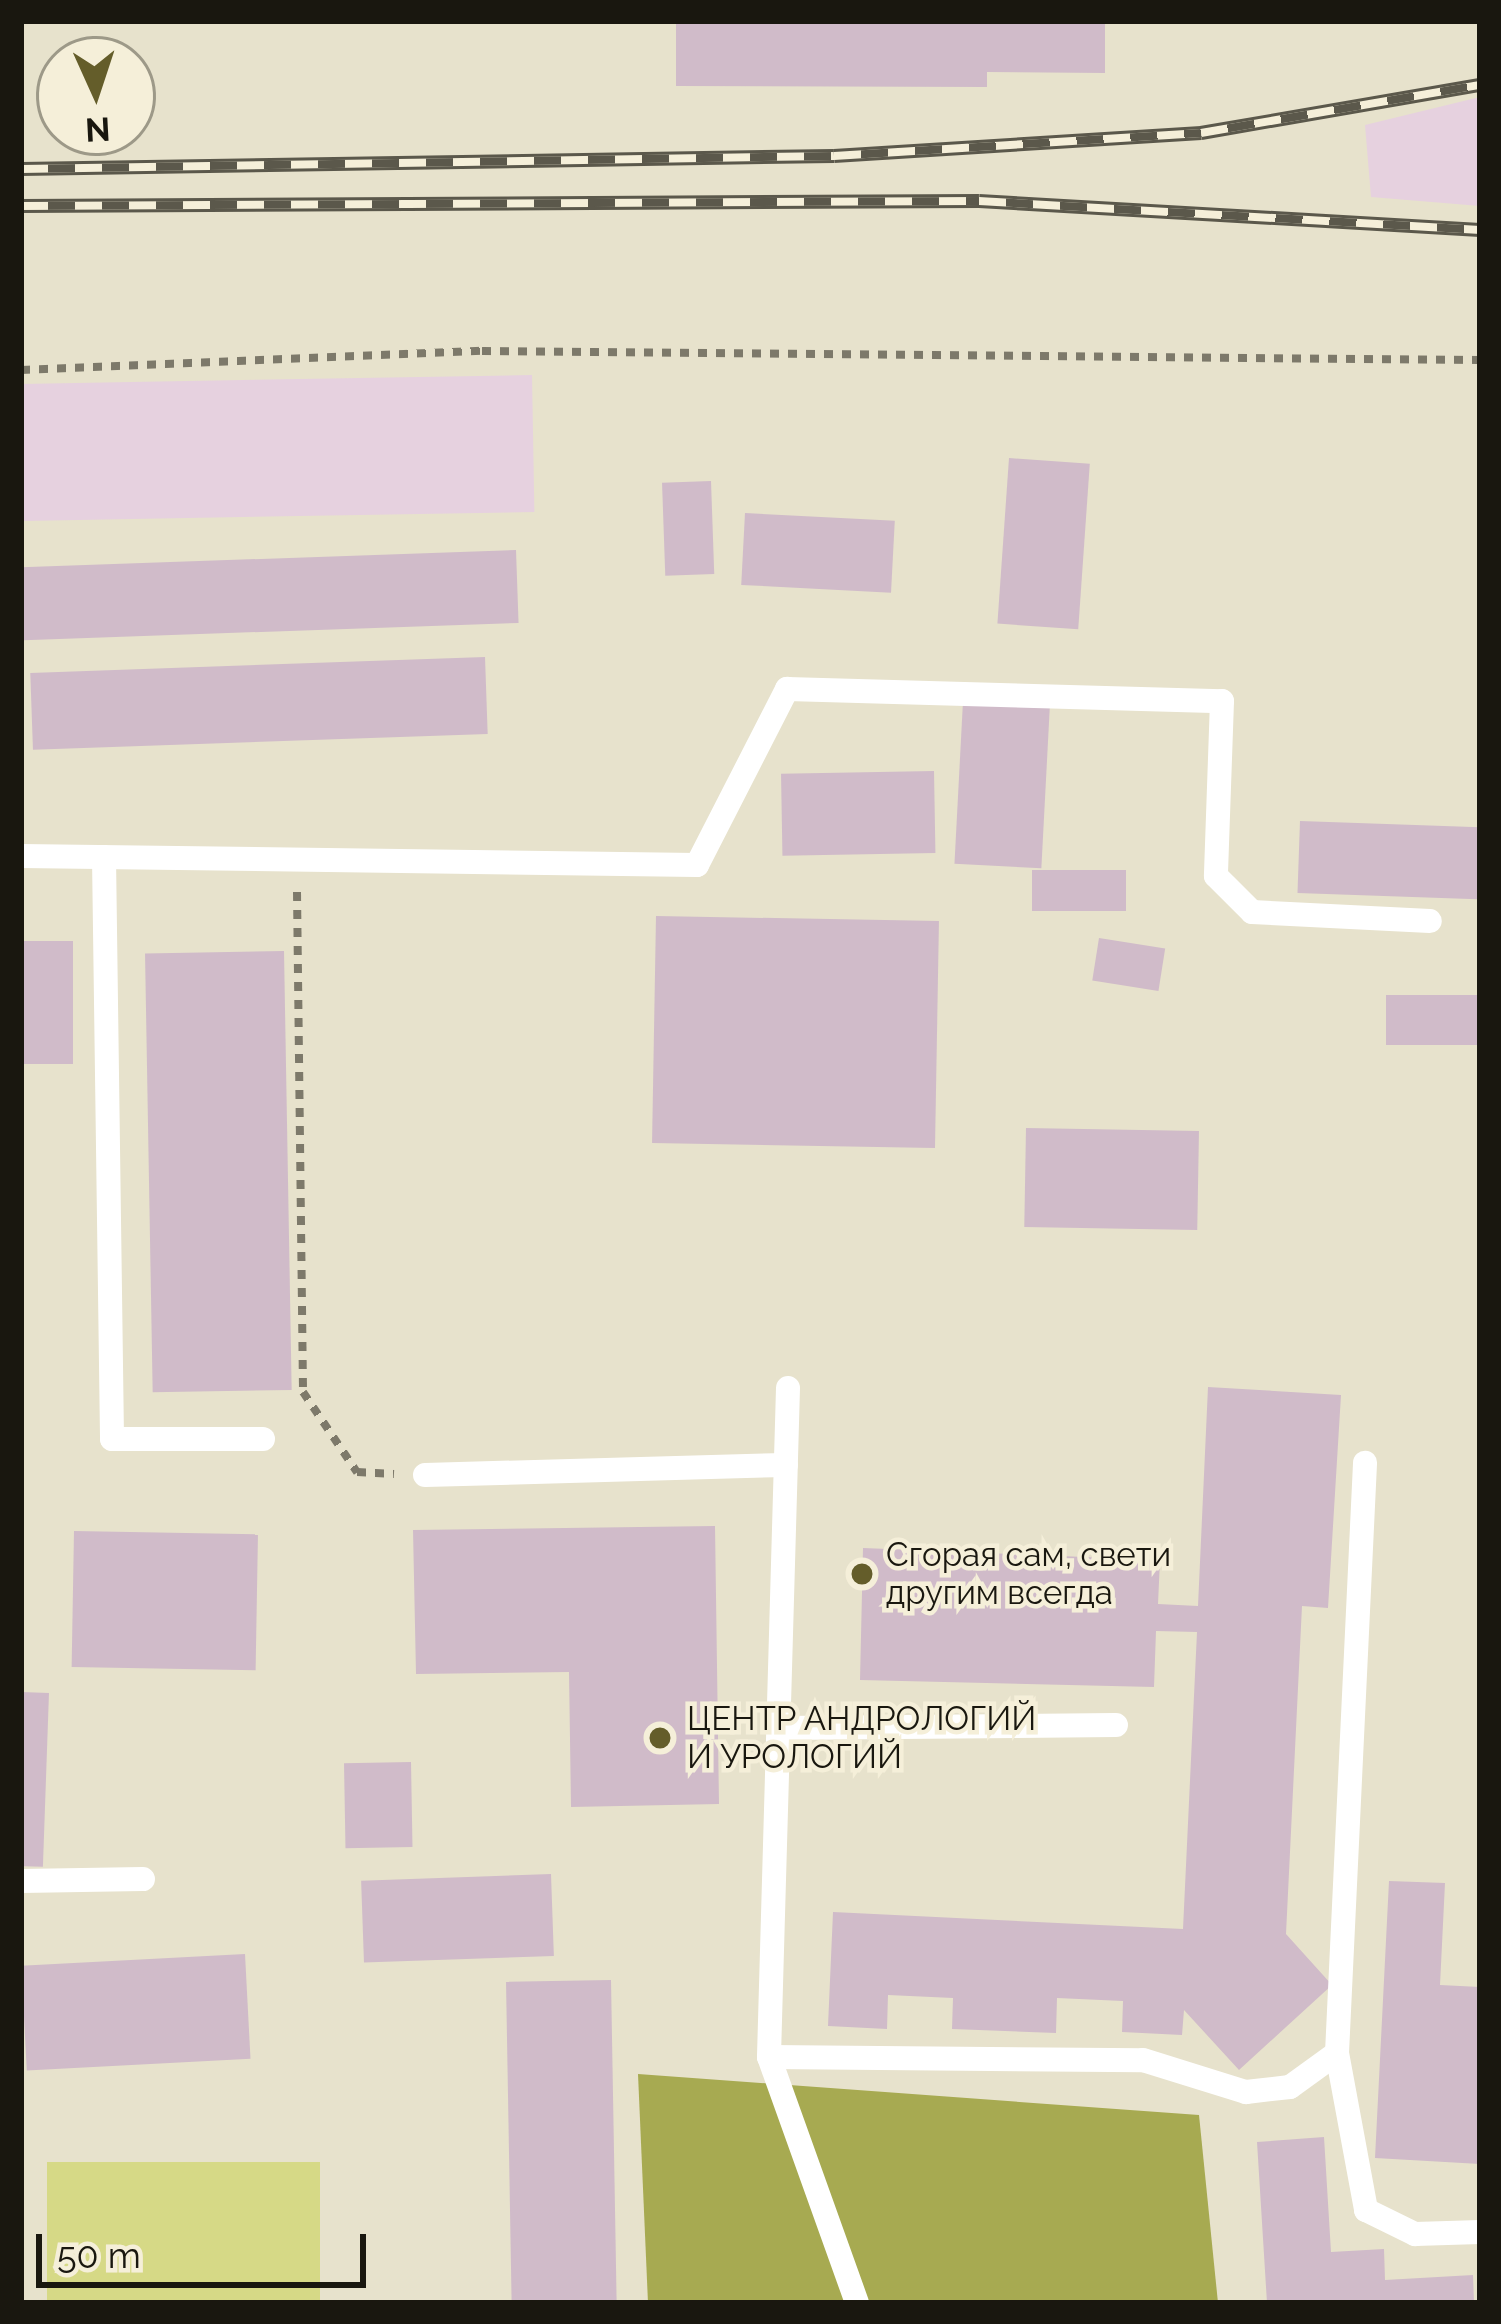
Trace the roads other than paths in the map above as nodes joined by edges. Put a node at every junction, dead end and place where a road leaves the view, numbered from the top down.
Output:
1 (21, 856) edge
2 (104, 857) junction
3 (1430, 921) dead end
4 (788, 1388) dead end
5 (263, 1439) dead end
6 (1365, 1463) dead end
7 (786, 1465) junction
8 (425, 1475) road end
9 (1117, 1725) dead end
10 (778, 1728) junction
11 (142, 1879) dead end
12 (21, 1881) edge
13 (1337, 2053) junction
14 (770, 2057) junction
15 (1480, 2232) edge
16 (857, 2303) edge

1 - 2 lane
2 - 3 lane
2 - 5 lane
4 - 7 lane
6 - 13 lane
7 - 8 lane
7 - 10 lane
9 - 10 lane
10 - 14 lane
11 - 12 lane
13 - 14 lane
13 - 15 lane
14 - 16 lane

